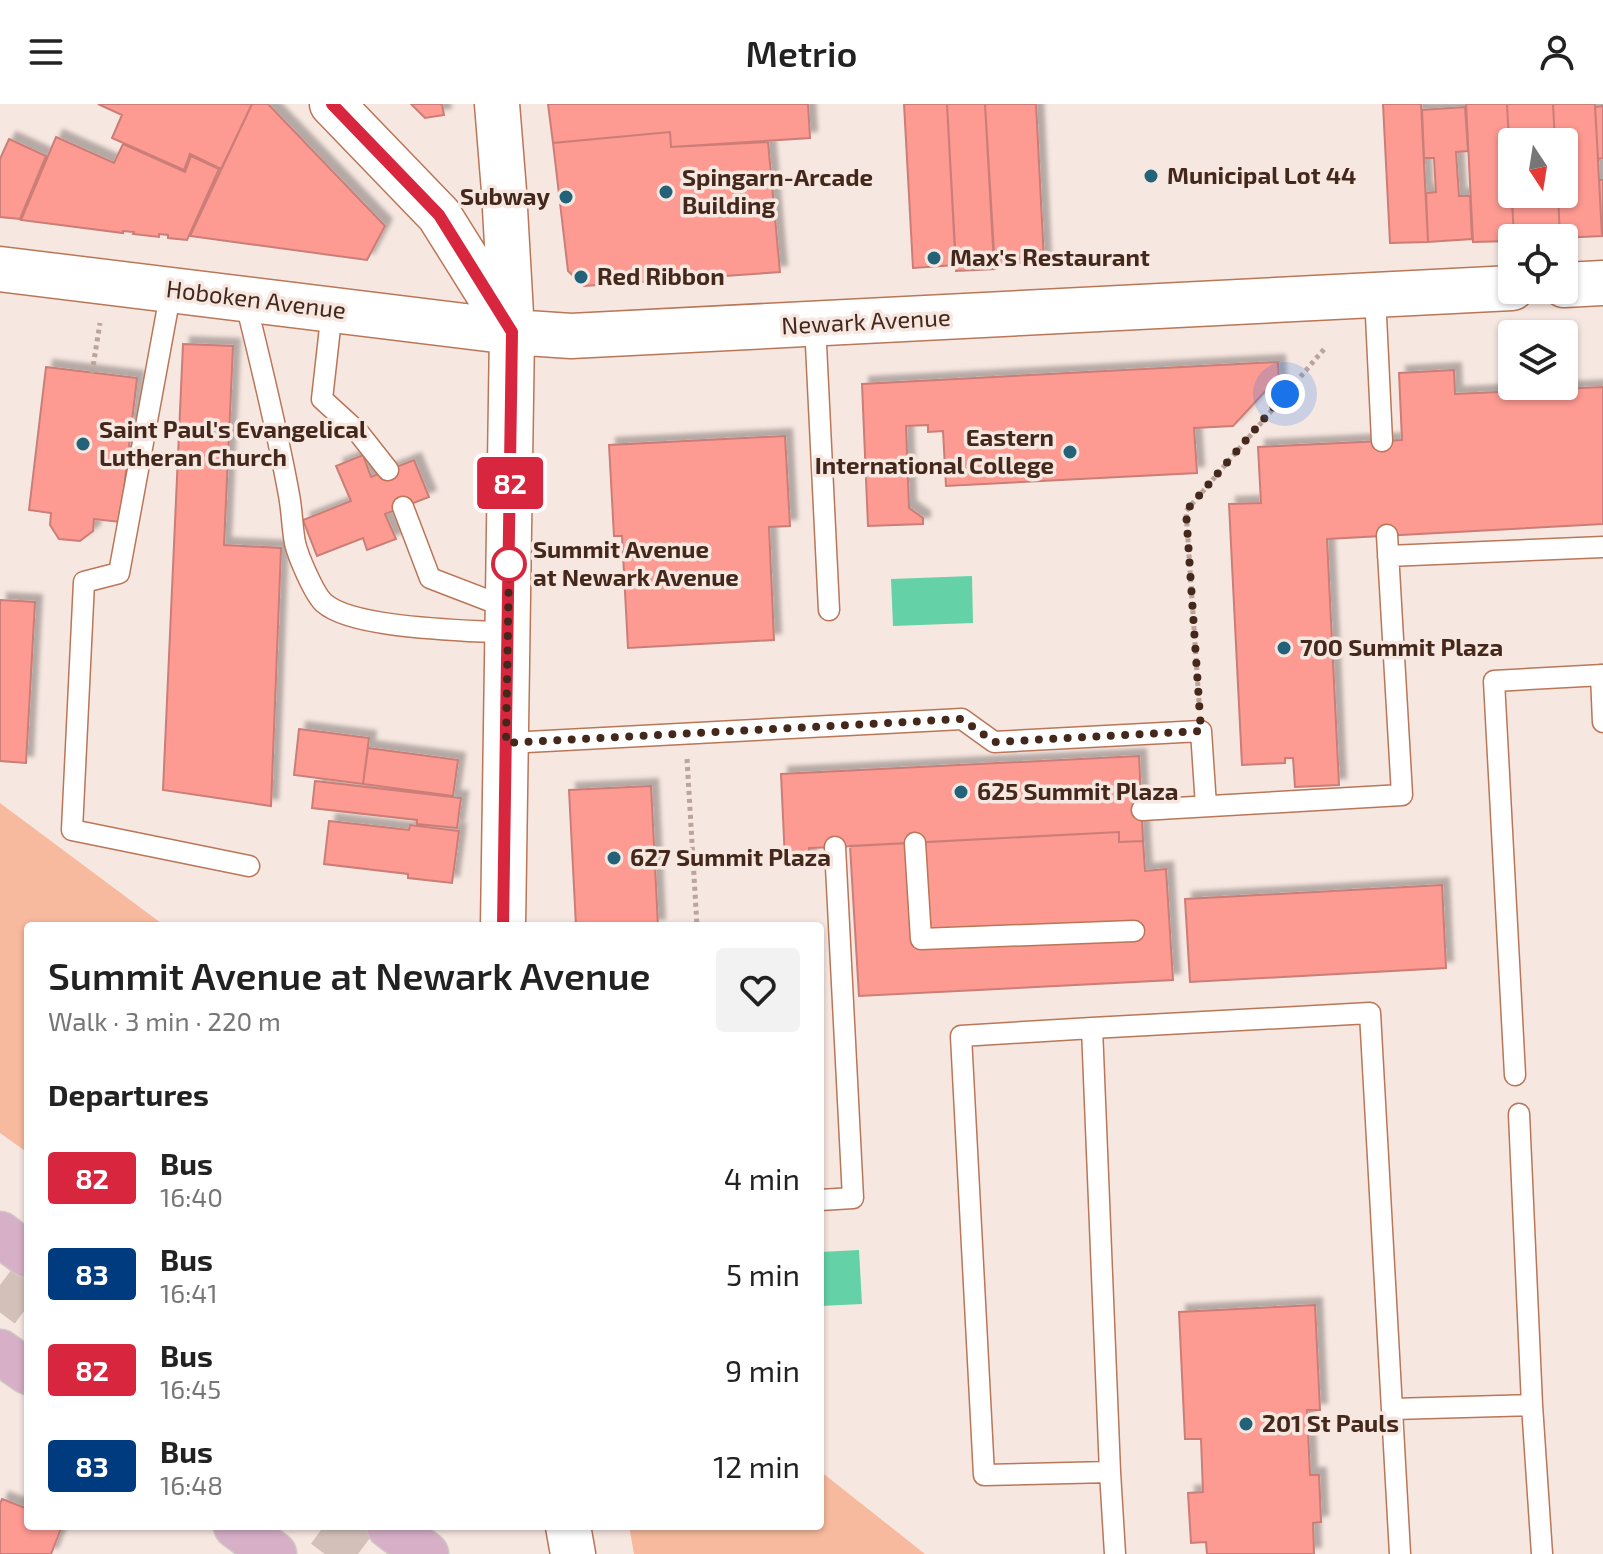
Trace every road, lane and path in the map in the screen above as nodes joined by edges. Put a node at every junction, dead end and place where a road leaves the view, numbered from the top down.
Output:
1 (332, 104) edge
2 (497, 104) edge
3 (0, 269) edge
4 (1603, 283) edge
5 (1578, 284) edge
6 (1498, 289) edge
7 (171, 290) junction
8 (1375, 295) junction
9 (245, 299) junction
10 (332, 310) junction
11 (100, 323) dead end
12 (815, 324) junction
13 (512, 332) junction
14 (1325, 348) dead end
15 (92, 373) dead end
16 (1382, 441) dead end
17 (388, 470) dead end
18 (403, 507) dead end
19 (1603, 547) edge
20 (829, 610) dead end
21 (508, 620) junction
22 (1602, 675) edge
23 (1603, 722) edge
24 (1201, 731) junction
25 (686, 734) junction
26 (506, 743) junction
27 (1206, 806) junction
28 (1142, 810) dead end
29 (915, 843) dead end
30 (835, 847) dead end
31 (249, 866) dead end
32 (503, 922) edge
33 (697, 922) edge
34 (1134, 931) dead end
35 (1092, 1028) junction
36 (1515, 1075) dead end
37 (1519, 1114) dead end
38 (824, 1200) edge
39 (0, 1234) edge
40 (24, 1252) edge
41 (0, 1352) edge
42 (24, 1369) edge
43 (1532, 1405) junction
44 (1393, 1409) junction
45 (1110, 1472) junction
46 (241, 1530) edge
47 (394, 1530) edge
48 (569, 1530) edge
49 (274, 1554) edge
50 (426, 1554) edge
51 (573, 1554) edge
52 (1115, 1554) edge
53 (1400, 1554) edge
54 (1542, 1554) edge

1 - 13 main road
2 - 13 main road
3 - 7 main road, Hoboken Avenue
4 - 5 main road
6 - 8 main road, Newark Avenue
7 - 9 main road, Hoboken Avenue
7 - 31 lane
8 - 12 main road, Newark Avenue
8 - 16 lane
9 - 10 main road, Hoboken Avenue
9 - 21 lane
10 - 13 main road, Hoboken Avenue
10 - 17 lane
11 - 15 path
12 - 13 main road, Newark Avenue
12 - 20 lane
13 - 21 main road
14 - 24 path
18 - 21 lane
19 - 27 lane
21 - 26 main road
22 - 23 lane
22 - 36 lane
24 - 25 lane
24 - 27 lane
25 - 26 lane
25 - 33 path
26 - 32 main road
27 - 28 lane
29 - 34 lane
30 - 38 lane
35 - 44 lane
35 - 45 lane
35 - 45 lane
37 - 43 lane
39 - 40 main road
41 - 42 main road
43 - 44 lane
43 - 54 lane
44 - 53 lane
45 - 52 lane
46 - 49 main road
47 - 50 main road
48 - 51 main road

